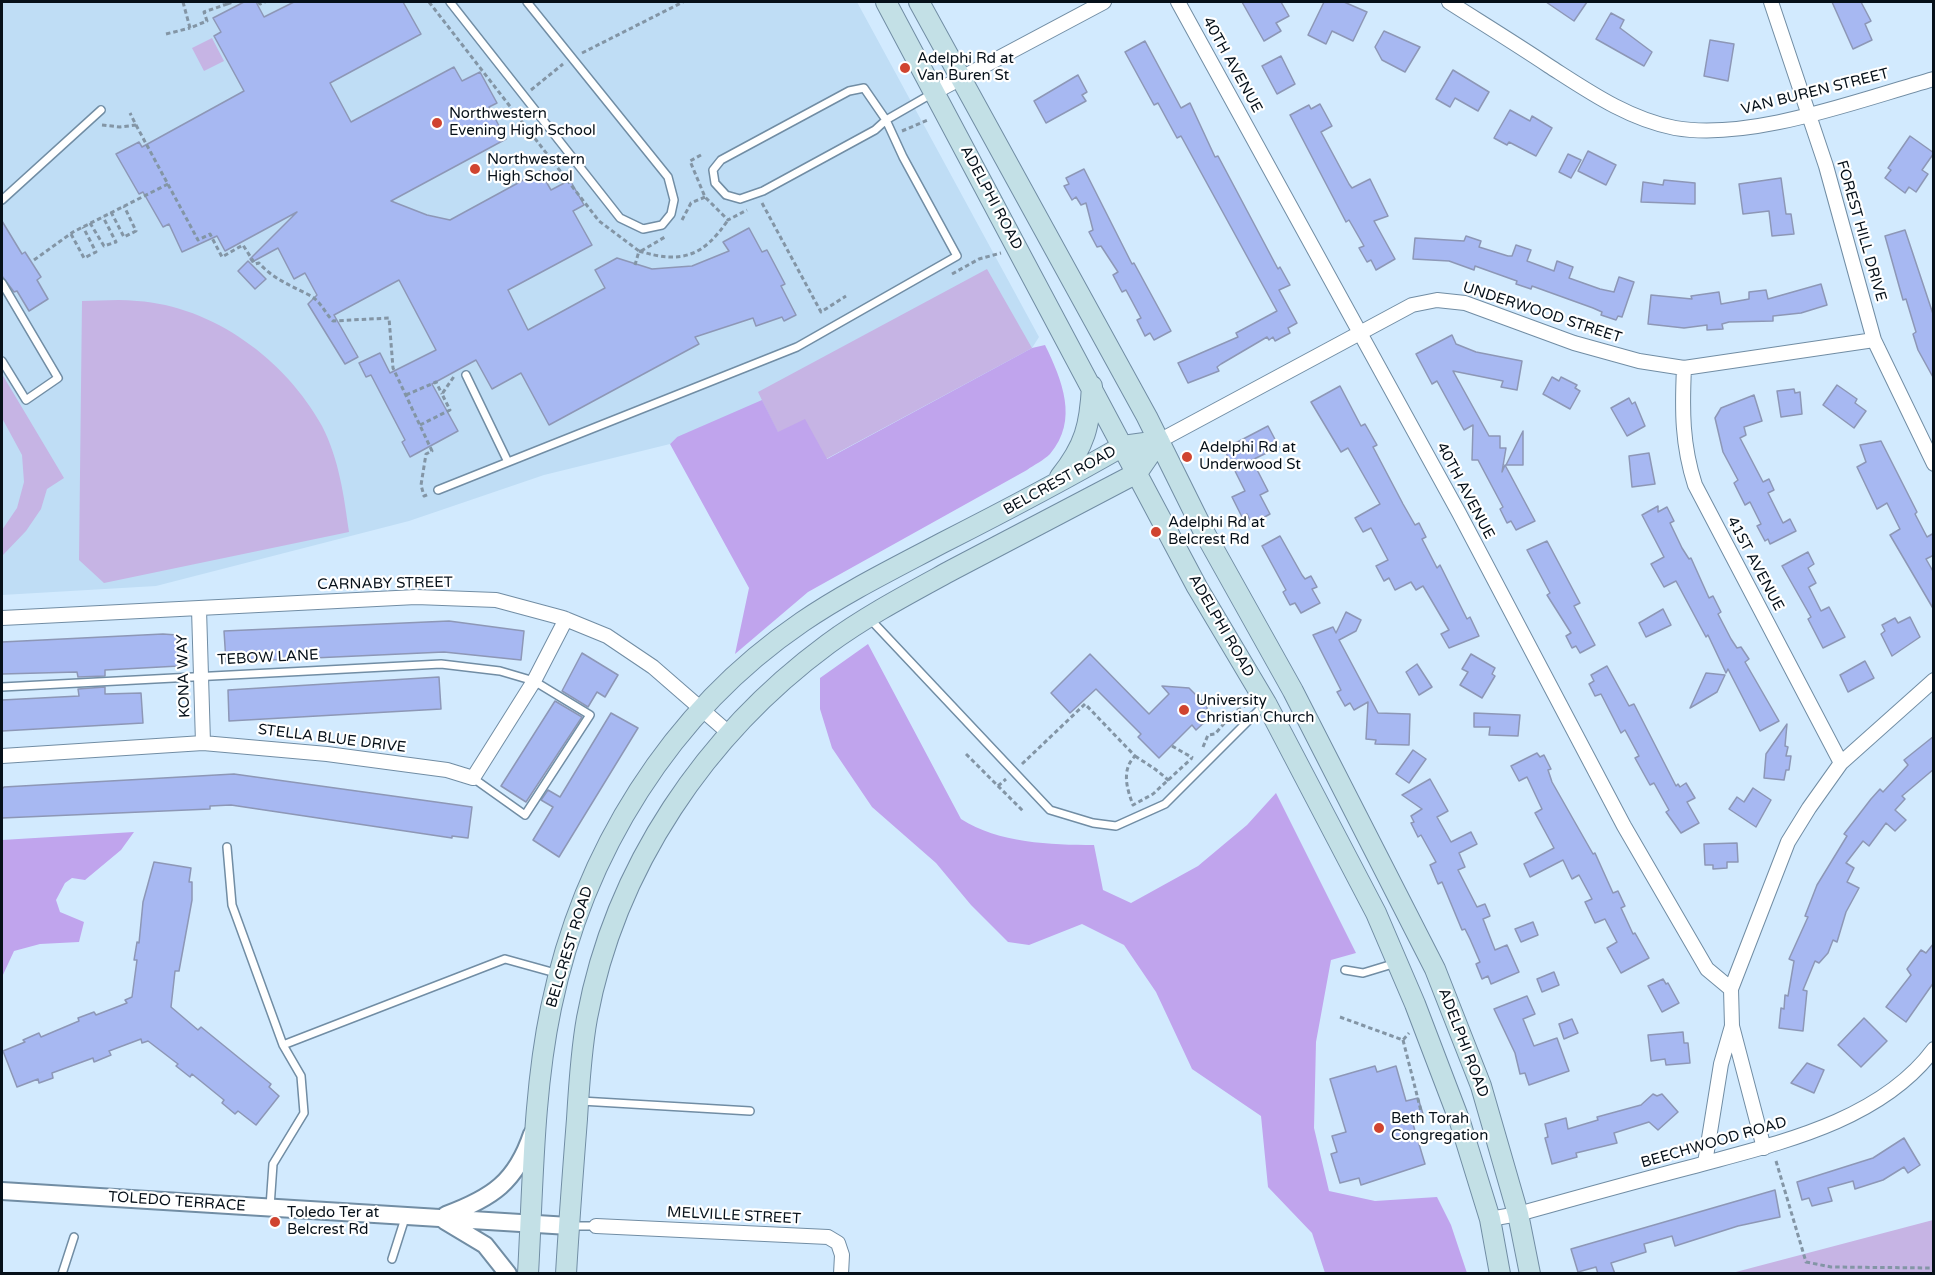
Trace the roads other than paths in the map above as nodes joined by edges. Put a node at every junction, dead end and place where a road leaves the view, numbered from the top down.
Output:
1 (450, 2) edge
2 (527, 2) edge
3 (886, 2) edge
4 (919, 2) edge
5 (1104, 2) edge
6 (1178, 2) edge
7 (1449, 2) edge
8 (1771, 2) edge
9 (960, 78) junction
10 (1934, 79) edge
11 (935, 92) junction
12 (101, 110) dead end
13 (1808, 113) junction
14 (886, 120) junction
15 (2, 200) edge
16 (2, 283) edge
17 (1361, 334) junction
18 (1874, 340) junction
19 (2, 362) edge
20 (1684, 368) junction
21 (463, 373) road end
22 (1092, 386) junction
23 (1159, 441) junction
24 (1124, 446) junction
25 (508, 462) junction
26 (1934, 464) edge
27 (1137, 473) junction
28 (1053, 485) junction
29 (438, 490) road end
30 (199, 609) junction
31 (869, 617) junction
32 (2, 618) edge
33 (566, 619) junction
34 (201, 676) junction
35 (1934, 680) edge
36 (534, 681) junction
37 (2, 687) edge
38 (1266, 703) junction
39 (701, 709) junction
40 (730, 734) junction
41 (203, 743) junction
42 (2, 756) edge
43 (1841, 763) junction
44 (473, 778) junction
45 (227, 847) dead end
46 (1398, 962) junction
47 (1345, 970) dead end
48 (560, 974) junction
49 (1731, 989) junction
50 (1731, 1026) junction
51 (284, 1046) junction
52 (1931, 1056) edge
53 (578, 1101) junction
54 (750, 1111) dead end
55 (538, 1113) junction
56 (1764, 1148) junction
57 (1705, 1162) junction
58 (2, 1191) edge
59 (269, 1209) junction
60 (1518, 1214) junction
61 (406, 1215) junction
62 (439, 1218) junction
63 (1490, 1219) junction
64 (531, 1224) junction
65 (596, 1226) joint
66 (569, 1227) junction
67 (74, 1237) dead end
68 (392, 1259) dead end
69 (62, 1274) edge
70 (508, 1274) edge
71 (528, 1274) edge
72 (566, 1274) edge
73 (841, 1274) edge
74 (1500, 1274) edge
75 (1530, 1274) edge

1 - 2 lane
3 - 11 main road, ADELPHI ROAD
4 - 9 main road, ADELPHI ROAD
5 - 9 street
6 - 17 street, 40TH AVENUE
7 - 13 street, VAN BUREN STREET
8 - 13 street, FOREST HILL DRIVE
9 - 11 street
9 - 23 main road, ADELPHI ROAD
10 - 13 street, VAN BUREN STREET
11 - 14 lane
11 - 22 main road, ADELPHI ROAD
12 - 15 lane
13 - 18 street, FOREST HILL DRIVE
14 - 14 lane
14 - 25 lane
16 - 19 lane
17 - 20 street, UNDERWOOD STREET
17 - 23 street, UNDERWOOD STREET
17 - 49 street, 40TH AVENUE
18 - 20 street, UNDERWOOD STREET
18 - 26 street, FOREST HILL DRIVE
20 - 43 street, 41ST AVENUE
21 - 25 lane
22 - 24 main road, ADELPHI ROAD
22 - 28 main road
23 - 24 main road, BELCREST ROAD
23 - 27 main road, BELCREST ROAD
23 - 60 main road, ADELPHI ROAD
24 - 27 main road, ADELPHI ROAD
24 - 28 main road, BELCREST ROAD
25 - 29 lane
27 - 31 main road, BELCREST ROAD
27 - 38 main road, ADELPHI ROAD
28 - 39 main road, BELCREST ROAD
30 - 32 street, CARNABY STREET
30 - 33 street, CARNABY STREET
30 - 34 street, KONA WAY
31 - 38 lane
31 - 40 main road, BELCREST ROAD
33 - 36 street
33 - 39 street, CARNABY STREET
34 - 36 lane, TEBOW LANE
34 - 37 lane, TEBOW LANE
34 - 41 street, KONA WAY
35 - 43 street
36 - 44 street
36 - 44 lane, TEBOW LANE
38 - 46 main road, ADELPHI ROAD
39 - 40 street, CARNABY STREET
39 - 48 main road, BELCREST ROAD
40 - 53 main road, BELCREST ROAD
41 - 42 street, STELLA BLUE DRIVE
41 - 44 street, STELLA BLUE DRIVE
43 - 49 street
45 - 51 lane
46 - 47 lane
46 - 63 main road, ADELPHI ROAD
48 - 51 lane
48 - 55 main road, BELCREST ROAD
49 - 50 street
50 - 56 street
50 - 57 street
51 - 59 lane
52 - 56 street, BEECHWOOD ROAD
53 - 54 lane
53 - 66 main road, BELCREST ROAD
55 - 62 street
55 - 64 main road, BELCREST ROAD
56 - 57 street, BEECHWOOD ROAD
57 - 60 street, BEECHWOOD ROAD
58 - 59 street, TOLEDO TERRACE
59 - 61 street, TOLEDO TERRACE
60 - 63 street, BEECHWOOD ROAD
60 - 75 main road, ADELPHI ROAD
61 - 62 street, TOLEDO TERRACE
61 - 68 lane
62 - 64 street, TOLEDO TERRACE
62 - 70 street
63 - 74 main road, ADELPHI ROAD
64 - 66 street, TOLEDO TERRACE
64 - 71 main road, BELCREST ROAD
65 - 66 lane
65 - 73 street, MELVILLE STREET
66 - 72 main road, BELCREST ROAD
67 - 69 lane

